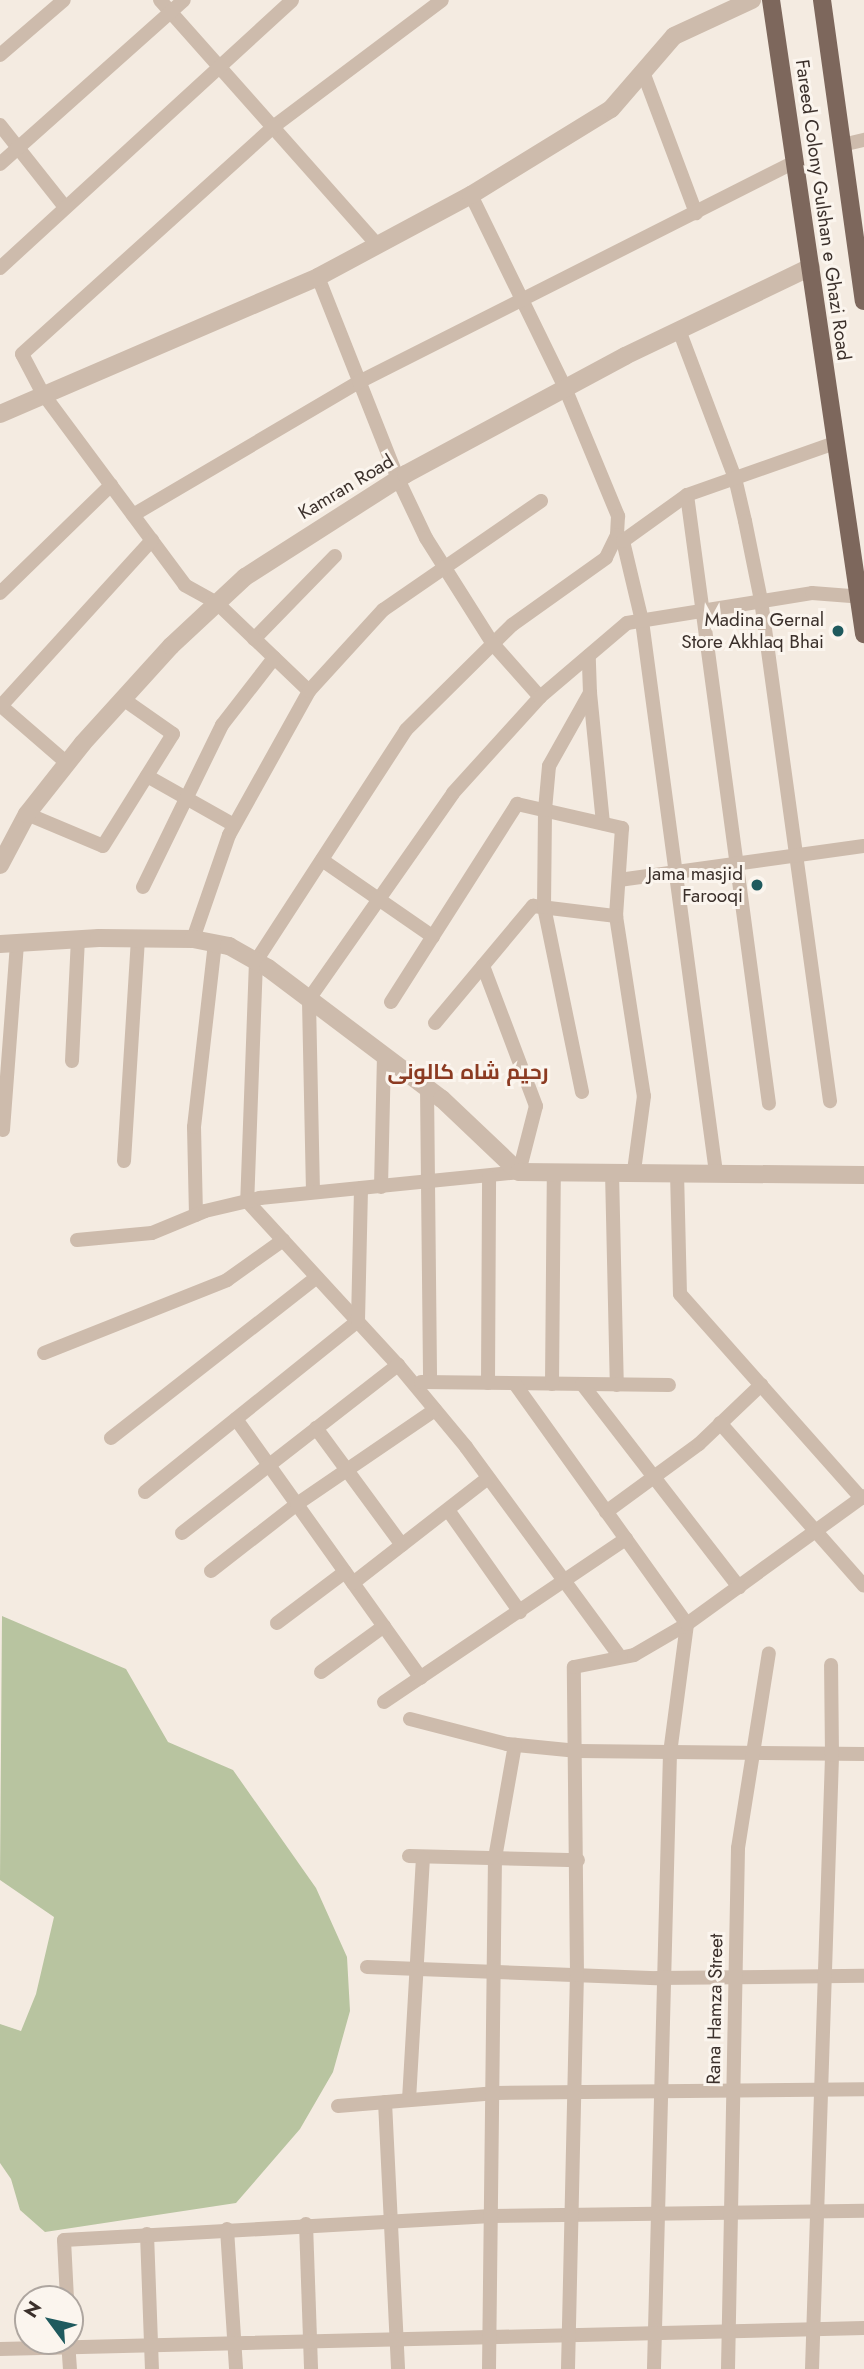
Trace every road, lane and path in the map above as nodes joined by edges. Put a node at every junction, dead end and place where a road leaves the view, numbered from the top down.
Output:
1 (64, 0) edge
2 (160, 0) edge
3 (184, 0) edge
4 (292, 0) edge
5 (442, 0) edge
6 (752, 0) edge
7 (771, 0) edge
8 (822, 0) edge
9 (170, 12) junction
10 (0, 55) edge
11 (218, 65) junction
12 (643, 72) junction
13 (0, 125) edge
14 (273, 127) junction
15 (864, 140) edge
16 (842, 145) junction
17 (18, 148) junction
18 (795, 162) junction
19 (0, 164) edge
20 (471, 195) junction
21 (65, 207) junction
22 (696, 213) junction
23 (377, 244) junction
24 (811, 267) junction
25 (0, 268) edge
26 (318, 277) junction
27 (523, 301) junction
28 (864, 301) edge
29 (679, 330) junction
30 (359, 382) junction
31 (565, 388) junction
32 (43, 394) junction
33 (0, 414) edge
34 (835, 443) junction
35 (735, 478) junction
36 (398, 479) junction
37 (111, 485) junction
38 (687, 495) junction
39 (541, 500) dead end
40 (133, 515) junction
41 (620, 538) junction
42 (152, 540) junction
43 (335, 556) dead end
44 (444, 564) junction
45 (0, 593) edge
46 (862, 598) edge
47 (761, 600) junction
48 (217, 603) junction
49 (704, 612) junction
50 (642, 621) junction
51 (864, 634) edge
52 (254, 639) junction
53 (493, 643) junction
54 (589, 656) junction
55 (274, 658) junction
56 (309, 691) junction
57 (590, 693) junction
58 (540, 697) junction
59 (123, 699) junction
60 (0, 706) edge
61 (67, 764) junction
62 (147, 775) junction
63 (187, 798) junction
64 (545, 810) junction
65 (27, 814) junction
66 (603, 823) junction
67 (234, 825) junction
68 (864, 846) edge
69 (797, 856) junction
70 (322, 860) junction
71 (737, 864) junction
72 (0, 865) edge
73 (675, 872) junction
74 (619, 880) junction
75 (143, 887) dead end
76 (379, 899) junction
77 (544, 907) junction
78 (617, 916) junction
79 (433, 937) junction
80 (138, 938) junction
81 (79, 939) junction
82 (193, 939) junction
83 (215, 943) junction
84 (8, 944) edge
85 (256, 961) junction
86 (483, 966) junction
87 (309, 999) junction
88 (391, 1002) dead end
89 (435, 1023) dead end
90 (384, 1055) junction
91 (72, 1061) dead end
92 (427, 1087) junction
93 (582, 1092) dead end
94 (830, 1101) dead end
95 (769, 1104) dead end
96 (3, 1130) dead end
97 (124, 1161) dead end
98 (634, 1171) junction
99 (519, 1172) junction
100 (554, 1172) junction
101 (612, 1172) junction
102 (677, 1172) junction
103 (716, 1172) junction
104 (864, 1175) edge
105 (489, 1177) junction
106 (428, 1183) junction
107 (381, 1187) junction
108 (361, 1188) junction
109 (313, 1192) junction
110 (247, 1201) junction
111 (196, 1215) junction
112 (76, 1240) dead end
113 (283, 1240) junction
114 (317, 1277) junction
115 (358, 1321) junction
116 (44, 1353) dead end
117 (398, 1365) junction
118 (412, 1382) junction
119 (430, 1382) junction
120 (488, 1383) junction
121 (515, 1384) junction
122 (552, 1384) junction
123 (582, 1384) junction
124 (617, 1385) junction
125 (669, 1385) dead end
126 (761, 1385) junction
127 (435, 1410) junction
128 (236, 1419) junction
129 (720, 1423) junction
130 (316, 1427) junction
131 (111, 1438) dead end
132 (268, 1464) junction
133 (347, 1470) junction
134 (654, 1477) junction
135 (488, 1478) junction
136 (145, 1492) dead end
137 (863, 1497) edge
138 (297, 1504) junction
139 (448, 1510) junction
140 (606, 1512) junction
141 (814, 1532) junction
142 (182, 1533) dead end
143 (626, 1539) junction
144 (402, 1545) junction
145 (211, 1571) dead end
146 (349, 1578) junction
147 (565, 1582) junction
148 (864, 1586) edge
149 (739, 1587) junction
150 (520, 1612) junction
151 (277, 1623) dead end
152 (687, 1624) junction
153 (384, 1626) junction
154 (769, 1653) dead end
155 (620, 1657) junction
156 (831, 1665) dead end
157 (321, 1671) dead end
158 (421, 1678) junction
159 (384, 1702) dead end
160 (410, 1719) dead end
161 (515, 1745) junction
162 (578, 1751) junction
163 (670, 1753) junction
164 (751, 1754) junction
165 (864, 1754) edge
166 (832, 1755) junction
167 (495, 1858) junction
168 (578, 1860) junction
169 (367, 1967) dead end
170 (416, 1969) junction
171 (493, 1972) junction
172 (577, 1975) junction
173 (825, 1976) junction
174 (864, 1976) edge
175 (664, 1978) junction
176 (735, 1978) junction
177 (864, 2089) edge
178 (821, 2090) junction
179 (733, 2092) junction
180 (492, 2093) junction
181 (575, 2094) junction
182 (661, 2094) junction
183 (409, 2100) junction
184 (385, 2102) junction
185 (338, 2106) dead end
186 (658, 2211) junction
187 (731, 2211) junction
188 (817, 2211) junction
189 (864, 2211) edge
190 (572, 2214) junction
191 (491, 2216) junction
192 (391, 2220) junction
193 (306, 2224) junction
194 (228, 2229) junction
195 (147, 2234) junction
196 (66, 2285) edge
197 (864, 2328) edge
198 (814, 2329) junction
199 (729, 2331) junction
200 (655, 2333) junction
201 (569, 2335) junction
202 (489, 2337) junction
203 (396, 2340) junction
204 (310, 2342) junction
205 (84, 2344) edge
206 (234, 2344) junction
207 (151, 2346) junction
208 (152, 2369) edge
209 (236, 2369) edge
210 (311, 2369) edge
211 (398, 2369) edge
212 (489, 2369) edge
213 (568, 2369) edge
214 (654, 2369) edge
215 (728, 2369) edge
216 (812, 2369) edge

1 - 10 street
2 - 9 street
3 - 9 street
4 - 11 street
5 - 14 street
6 - 12 street
7 - 18 main road, Fareed Colony Gulshan e Ghazi Road
8 - 16 main road, Fareed Colony Gulshan e Ghazi Road
9 - 11 street
9 - 17 street
11 - 14 street
11 - 21 street
12 - 20 street
12 - 22 street
13 - 17 street
14 - 23 street
14 - 32 street
15 - 16 street
16 - 28 main road, Fareed Colony Gulshan e Ghazi Road
17 - 19 street
17 - 21 street
18 - 22 street
18 - 24 main road, Fareed Colony Gulshan e Ghazi Road
20 - 23 street
20 - 27 street
21 - 25 street
22 - 27 street
23 - 26 street
24 - 29 street, Kamran Road
24 - 34 main road, Fareed Colony Gulshan e Ghazi Road
26 - 30 street
26 - 32 street
27 - 30 street
27 - 31 street
29 - 31 street, Kamran Road
29 - 35 street
30 - 36 street
30 - 40 street
31 - 36 street, Kamran Road
31 - 41 street
32 - 33 street
32 - 37 street
34 - 35 street
34 - 46 main road, Fareed Colony Gulshan e Ghazi Road
35 - 38 street
35 - 47 street
36 - 44 street
36 - 48 street, Kamran Road
37 - 40 street
37 - 45 street
38 - 41 street
38 - 49 street
39 - 44 street
40 - 42 street
41 - 50 street
41 - 53 street
42 - 48 street
42 - 60 street
43 - 52 street
44 - 53 street
44 - 56 street
46 - 47 street
46 - 51 main road, Fareed Colony Gulshan e Ghazi Road
47 - 49 street
47 - 69 street
48 - 52 street
48 - 59 street, Kamran Road
49 - 50 street
49 - 71 street
50 - 54 street
50 - 73 street
52 - 55 street
53 - 58 street
53 - 70 street
54 - 57 street
54 - 58 street
55 - 56 street
55 - 63 street
56 - 67 street
57 - 64 street
57 - 66 street
58 - 76 street
59 - 61 street, Kamran Road
59 - 62 street
60 - 61 street
61 - 65 street, Kamran Road
62 - 63 street
62 - 65 street
63 - 67 street
63 - 75 street
64 - 66 street
64 - 77 street
64 - 79 street
65 - 72 street, Kamran Road
66 - 74 street
67 - 82 street
68 - 69 street
69 - 71 street
69 - 94 street
70 - 76 street
70 - 85 street
71 - 73 street
71 - 95 street
73 - 74 street
73 - 103 street
74 - 78 street
76 - 79 street
76 - 87 street
77 - 78 street
77 - 86 street
77 - 93 street
78 - 98 street
79 - 88 street
80 - 81 street
80 - 82 street
80 - 97 street
81 - 84 street
81 - 91 street
82 - 83 street
83 - 85 street
83 - 111 street
84 - 96 street
85 - 87 street
85 - 110 street
86 - 89 street
86 - 99 street
87 - 90 street
87 - 109 street
90 - 92 street
90 - 107 street
92 - 99 street
92 - 106 street
98 - 101 street
98 - 102 street
99 - 100 street
99 - 105 street
100 - 101 street
100 - 122 street
101 - 124 street
102 - 103 street
102 - 126 street
103 - 104 street
105 - 106 street
105 - 120 street
106 - 107 street
106 - 119 street
107 - 108 street
108 - 109 street
108 - 115 street
109 - 110 street
110 - 111 street
110 - 113 street
111 - 112 street
113 - 114 street
113 - 116 street
114 - 115 street
114 - 131 street
115 - 117 street
115 - 128 street
117 - 118 street
117 - 130 street
118 - 119 street
118 - 127 street
119 - 120 street
120 - 121 street
121 - 122 street
121 - 140 street
122 - 123 street
123 - 124 street
123 - 134 street
124 - 125 street
126 - 129 street
126 - 137 street
127 - 133 street
127 - 135 street
128 - 132 street
128 - 136 street
129 - 134 street
129 - 141 street
130 - 132 street
130 - 133 street
132 - 138 street
132 - 142 street
133 - 138 street
133 - 144 street
134 - 140 street
134 - 149 street
135 - 139 street
135 - 147 street
137 - 141 street
138 - 145 street
138 - 146 street
139 - 144 street
139 - 150 street
140 - 143 street
141 - 148 street
141 - 149 street
143 - 147 street
143 - 152 street
144 - 146 street
146 - 151 street
146 - 153 street
147 - 150 street
147 - 155 street
149 - 152 street
150 - 158 street
152 - 155 street
152 - 163 street
153 - 157 street
153 - 158 street
154 - 164 street, Rana Hamza Street
155 - 162 street
156 - 166 street
158 - 159 street
160 - 161 street
161 - 162 street
161 - 167 street
162 - 163 street
162 - 168 street
163 - 164 street
163 - 175 street
164 - 166 street
164 - 176 street, Rana Hamza Street
165 - 166 street
166 - 173 street
167 - 168 street
167 - 170 street
167 - 171 street
168 - 172 street
169 - 170 street
170 - 171 street
170 - 183 street
171 - 172 street
171 - 180 street
172 - 175 street
172 - 181 street
173 - 174 street
173 - 176 street
173 - 178 street
175 - 176 street
175 - 182 street
176 - 179 street, Rana Hamza Street
177 - 178 street
178 - 179 street
178 - 188 street
179 - 182 street
179 - 187 street, Rana Hamza Street
180 - 181 street
180 - 183 street
180 - 191 street
181 - 182 street
181 - 190 street
182 - 186 street
183 - 184 street
184 - 185 street
184 - 192 street
186 - 187 street
186 - 190 street
186 - 200 street
187 - 188 street
187 - 199 street, Rana Hamza Street
188 - 189 street
188 - 198 street
190 - 191 street
190 - 201 street
191 - 192 street
191 - 202 street
192 - 193 street
192 - 203 street
193 - 194 street
193 - 204 street
194 - 195 street
194 - 206 street
195 - 196 street
195 - 207 street
197 - 198 street
198 - 199 street
198 - 216 street
199 - 200 street
199 - 215 street, Rana Hamza Street
200 - 201 street
200 - 214 street
201 - 202 street
201 - 213 street
202 - 203 street
202 - 212 street
203 - 204 street
203 - 211 street
204 - 206 street
204 - 210 street
205 - 207 street
206 - 207 street
206 - 209 street
207 - 208 street

